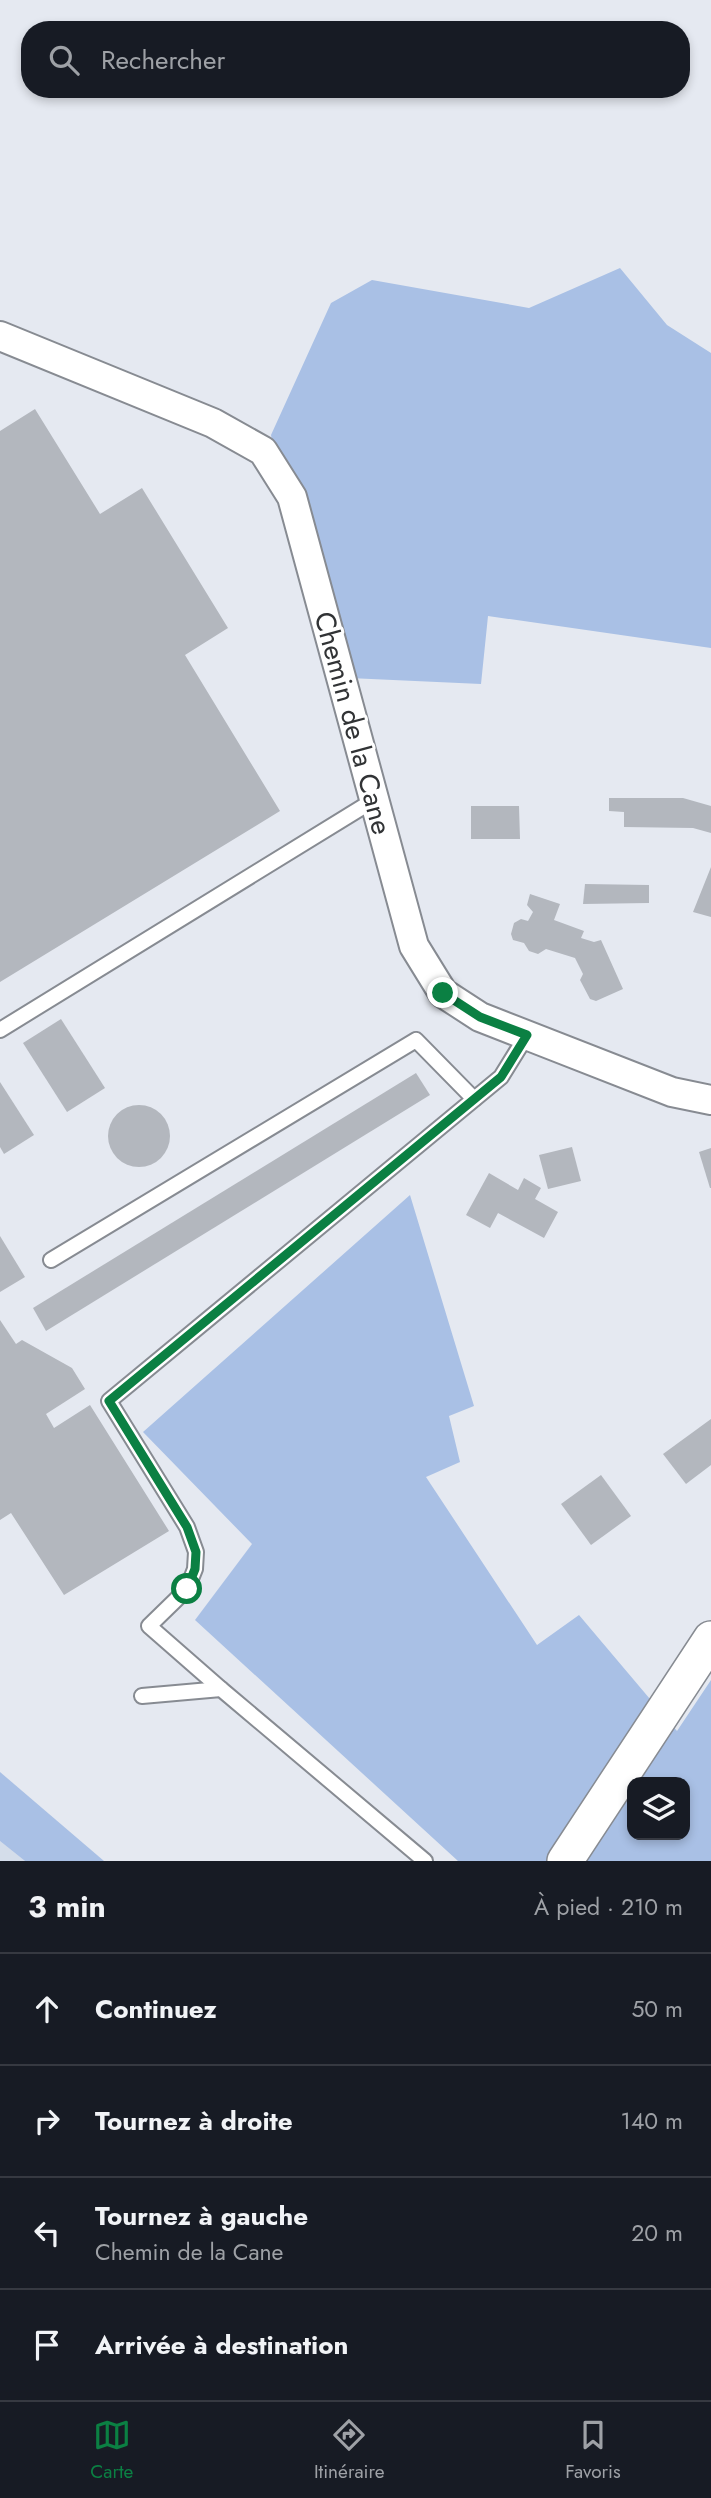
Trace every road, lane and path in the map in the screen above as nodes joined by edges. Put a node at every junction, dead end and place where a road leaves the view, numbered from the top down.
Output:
1 (0, 336) edge
2 (374, 800) junction
3 (0, 1030) edge
4 (527, 1035) junction
5 (474, 1099) junction
6 (711, 1100) edge
7 (51, 1260) dead end
8 (711, 1639) edge
9 (221, 1689) junction
10 (142, 1696) dead end
11 (425, 1861) edge
12 (565, 1861) edge

1 - 2 street, Chemin de la Cane
2 - 3 lane
2 - 4 street, Chemin de la Cane
4 - 5 lane
4 - 6 street, Chemin de la Cane
5 - 7 lane
5 - 9 lane
8 - 12 street
9 - 10 lane
9 - 11 lane

